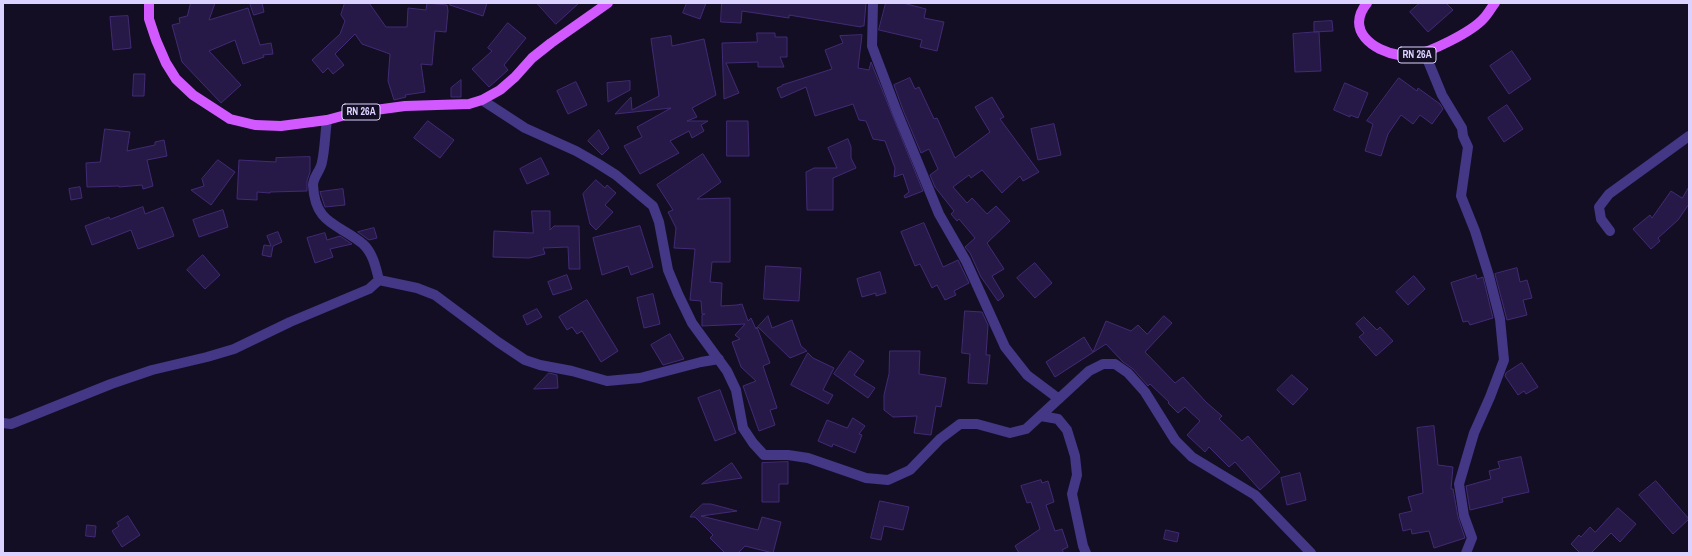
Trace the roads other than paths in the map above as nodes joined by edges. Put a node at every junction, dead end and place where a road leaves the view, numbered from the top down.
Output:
1 (150, 3) edge
2 (608, 3) edge
3 (873, 3) edge
4 (1367, 3) edge
5 (1495, 3) edge
6 (1426, 53) junction
7 (482, 100) junction
8 (327, 120) junction
9 (1689, 136) edge
10 (1610, 231) dead end
11 (379, 280) junction
12 (719, 359) junction
13 (1059, 399) junction
14 (1041, 416) junction
15 (3, 423) edge
16 (1086, 553) edge
17 (1311, 553) edge
18 (1466, 553) edge

1 - 8 main road, RN 26A
2 - 7 main road, RN 26A
3 - 13 street
4 - 6 main road, RN 26A
5 - 6 main road, RN 26A
6 - 18 street
7 - 8 main road, RN 26A
7 - 12 street
8 - 11 street
9 - 10 street
11 - 12 street
11 - 15 street
12 - 14 street
13 - 14 street
13 - 17 street
14 - 16 street

